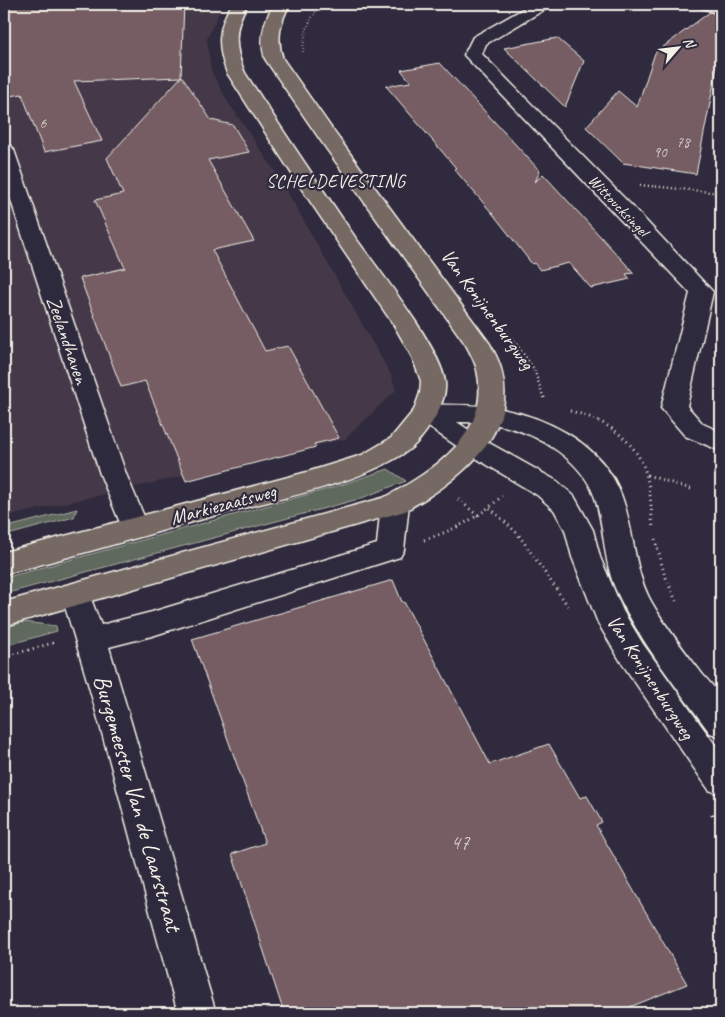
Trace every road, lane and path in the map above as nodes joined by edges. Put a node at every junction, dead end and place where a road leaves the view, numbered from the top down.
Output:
1 (240, 4) edge
2 (282, 4) edge
3 (322, 4) edge
4 (543, 4) edge
5 (705, 4) edge
6 (721, 9) edge
7 (303, 52) dead end
8 (721, 87) edge
9 (721, 100) edge
10 (4, 150) edge
11 (600, 185) junction
12 (721, 193) edge
13 (503, 325) dead end
14 (547, 406) dead end
15 (563, 409) dead end
16 (426, 413) junction
17 (488, 416) junction
18 (721, 442) edge
19 (474, 445) junction
20 (646, 475) junction
21 (691, 489) dead end
22 (395, 504) junction
23 (136, 528) junction
24 (390, 550) junction
25 (4, 564) edge
26 (76, 594) junction
27 (679, 609) dead end
28 (4, 614) edge
29 (573, 614) dead end
30 (92, 640) junction
31 (4, 657) edge
32 (721, 723) edge
33 (721, 780) edge
34 (197, 1013) edge

1 - 16 main road
2 - 17 main road, Van Konijnenburgweg
3 - 7 path
4 - 11 street, Wittoucksingel
5 - 6 street
8 - 9 path
10 - 23 street, Zeelandhaven
11 - 12 path
11 - 18 street, Wittoucksingel
13 - 14 path, Van Konijnenburgweg
15 - 20 path
16 - 17 street, Van Konijnenburgweg
16 - 19 street, Van Konijnenburgweg
16 - 23 main road, Markiezaatsweg
17 - 19 main road, Van Konijnenburgweg
17 - 32 street, Van Konijnenburgweg
19 - 22 main road
19 - 33 street, Van Konijnenburgweg
20 - 21 path
20 - 27 path
22 - 24 street
22 - 26 main road
23 - 25 main road, Markiezaatsweg
24 - 29 path
24 - 30 street
26 - 28 main road
26 - 30 street, Burgemeester Van de Laarstraat
30 - 31 path
30 - 34 street, Burgemeester Van de Laarstraat

